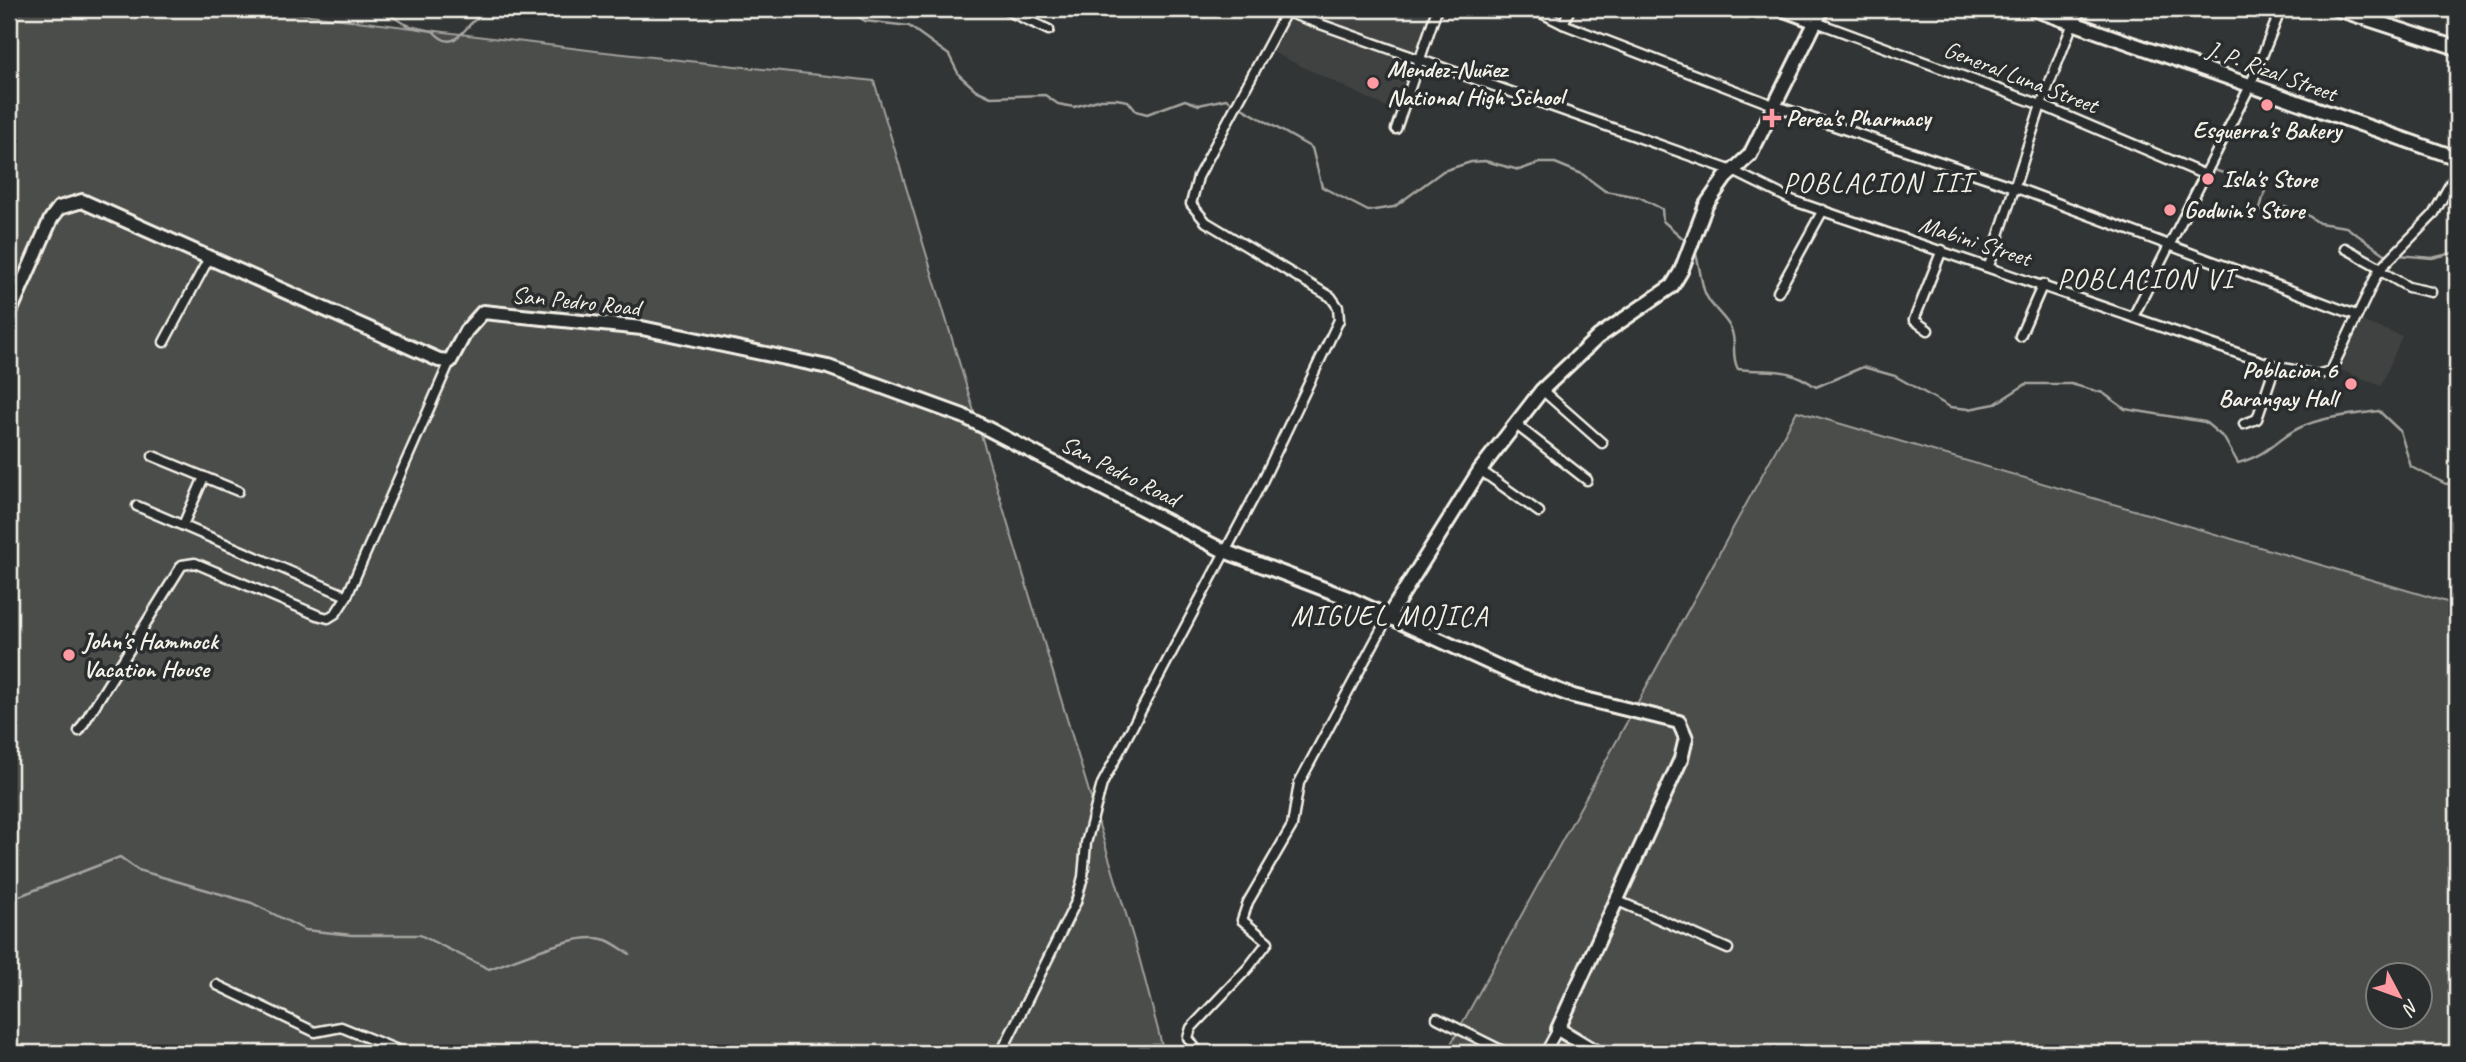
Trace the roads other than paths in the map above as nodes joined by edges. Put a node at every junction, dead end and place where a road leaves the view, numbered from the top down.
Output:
1 (1004, 9) edge
2 (1437, 9) edge
3 (1533, 9) edge
4 (1570, 9) edge
5 (1782, 9) edge
6 (1822, 9) edge
7 (2033, 9) edge
8 (2078, 9) edge
9 (2281, 9) edge
10 (2337, 9) edge
11 (1282, 10) edge
12 (1816, 22) junction
13 (2073, 23) junction
14 (1563, 24) junction
15 (1049, 30) dead end
16 (2457, 48) edge
17 (1420, 58) junction
18 (2250, 86) junction
19 (1773, 105) junction
20 (2040, 105) junction
21 (1396, 130) dead end
22 (2457, 158) edge
23 (1733, 171) junction
24 (2457, 172) edge
25 (2203, 174) junction
26 (2014, 187) junction
27 (1823, 210) junction
28 (2167, 244) junction
29 (2346, 248) dead end
30 (1942, 250) junction
31 (209, 258) junction
32 (1989, 266) junction
33 (2382, 266) junction
34 (2043, 284) junction
35 (1778, 292) dead end
36 (2431, 292) dead end
37 (9, 314) edge
38 (2356, 315) junction
39 (2133, 317) junction
40 (1927, 330) dead end
41 (2020, 336) dead end
42 (164, 342) dead end
43 (450, 361) junction
44 (2275, 366) junction
45 (1542, 390) junction
46 (1515, 424) junction
47 (2244, 424) dead end
48 (1602, 443) dead end
49 (153, 456) dead end
50 (1480, 470) junction
51 (204, 477) junction
52 (1587, 480) dead end
53 (238, 491) dead end
54 (137, 506) dead end
55 (1539, 512) dead end
56 (183, 525) junction
57 (1224, 551) junction
58 (347, 596) junction
59 (1388, 617) junction
60 (79, 731) dead end
61 (1618, 901) junction
62 (1728, 949) dead end
63 (217, 985) dead end
64 (1437, 1018) dead end
65 (1558, 1029) junction
66 (405, 1053) edge
67 (1000, 1053) edge
68 (1199, 1053) edge
69 (1507, 1053) edge
70 (1545, 1053) edge
71 (1598, 1053) edge

1 - 15 street
2 - 17 street
3 - 14 street
4 - 14 street
5 - 12 street, General Luna Street
6 - 12 street
7 - 13 street, J. P. Rizal Street
8 - 13 street
9 - 18 street
10 - 16 street
11 - 17 street, Mabini Street
11 - 57 street
12 - 19 street
12 - 20 street, General Luna Street
13 - 18 street, J. P. Rizal Street
13 - 20 street
14 - 19 street
17 - 21 street
17 - 23 street, Mabini Street
18 - 22 street, J. P. Rizal Street
18 - 25 street
19 - 23 street
19 - 26 street
20 - 25 street, General Luna Street
20 - 26 street
23 - 27 street, Mabini Street
23 - 45 street
24 - 33 street
25 - 28 street
26 - 28 street
26 - 32 street
27 - 30 street, Mabini Street
27 - 35 street
28 - 38 street
28 - 39 street
29 - 33 street
30 - 32 street, Mabini Street
30 - 40 street
31 - 37 street
31 - 42 street
31 - 43 street
32 - 34 street, Mabini Street
33 - 36 street
33 - 38 street
34 - 39 street, Mabini Street
34 - 41 street
38 - 44 street, Mabini Street
39 - 44 street, Mabini Street
43 - 57 street, San Pedro Road
43 - 58 street
44 - 47 street
45 - 46 street
45 - 48 street
46 - 50 street
46 - 52 street
49 - 51 street
50 - 55 street
50 - 59 street
51 - 53 street
51 - 56 street
54 - 56 street
56 - 58 street
57 - 59 street
57 - 67 street
58 - 60 street
59 - 61 street
59 - 68 street
61 - 62 street
61 - 65 street
63 - 66 street
64 - 69 street
65 - 70 street
65 - 71 street

